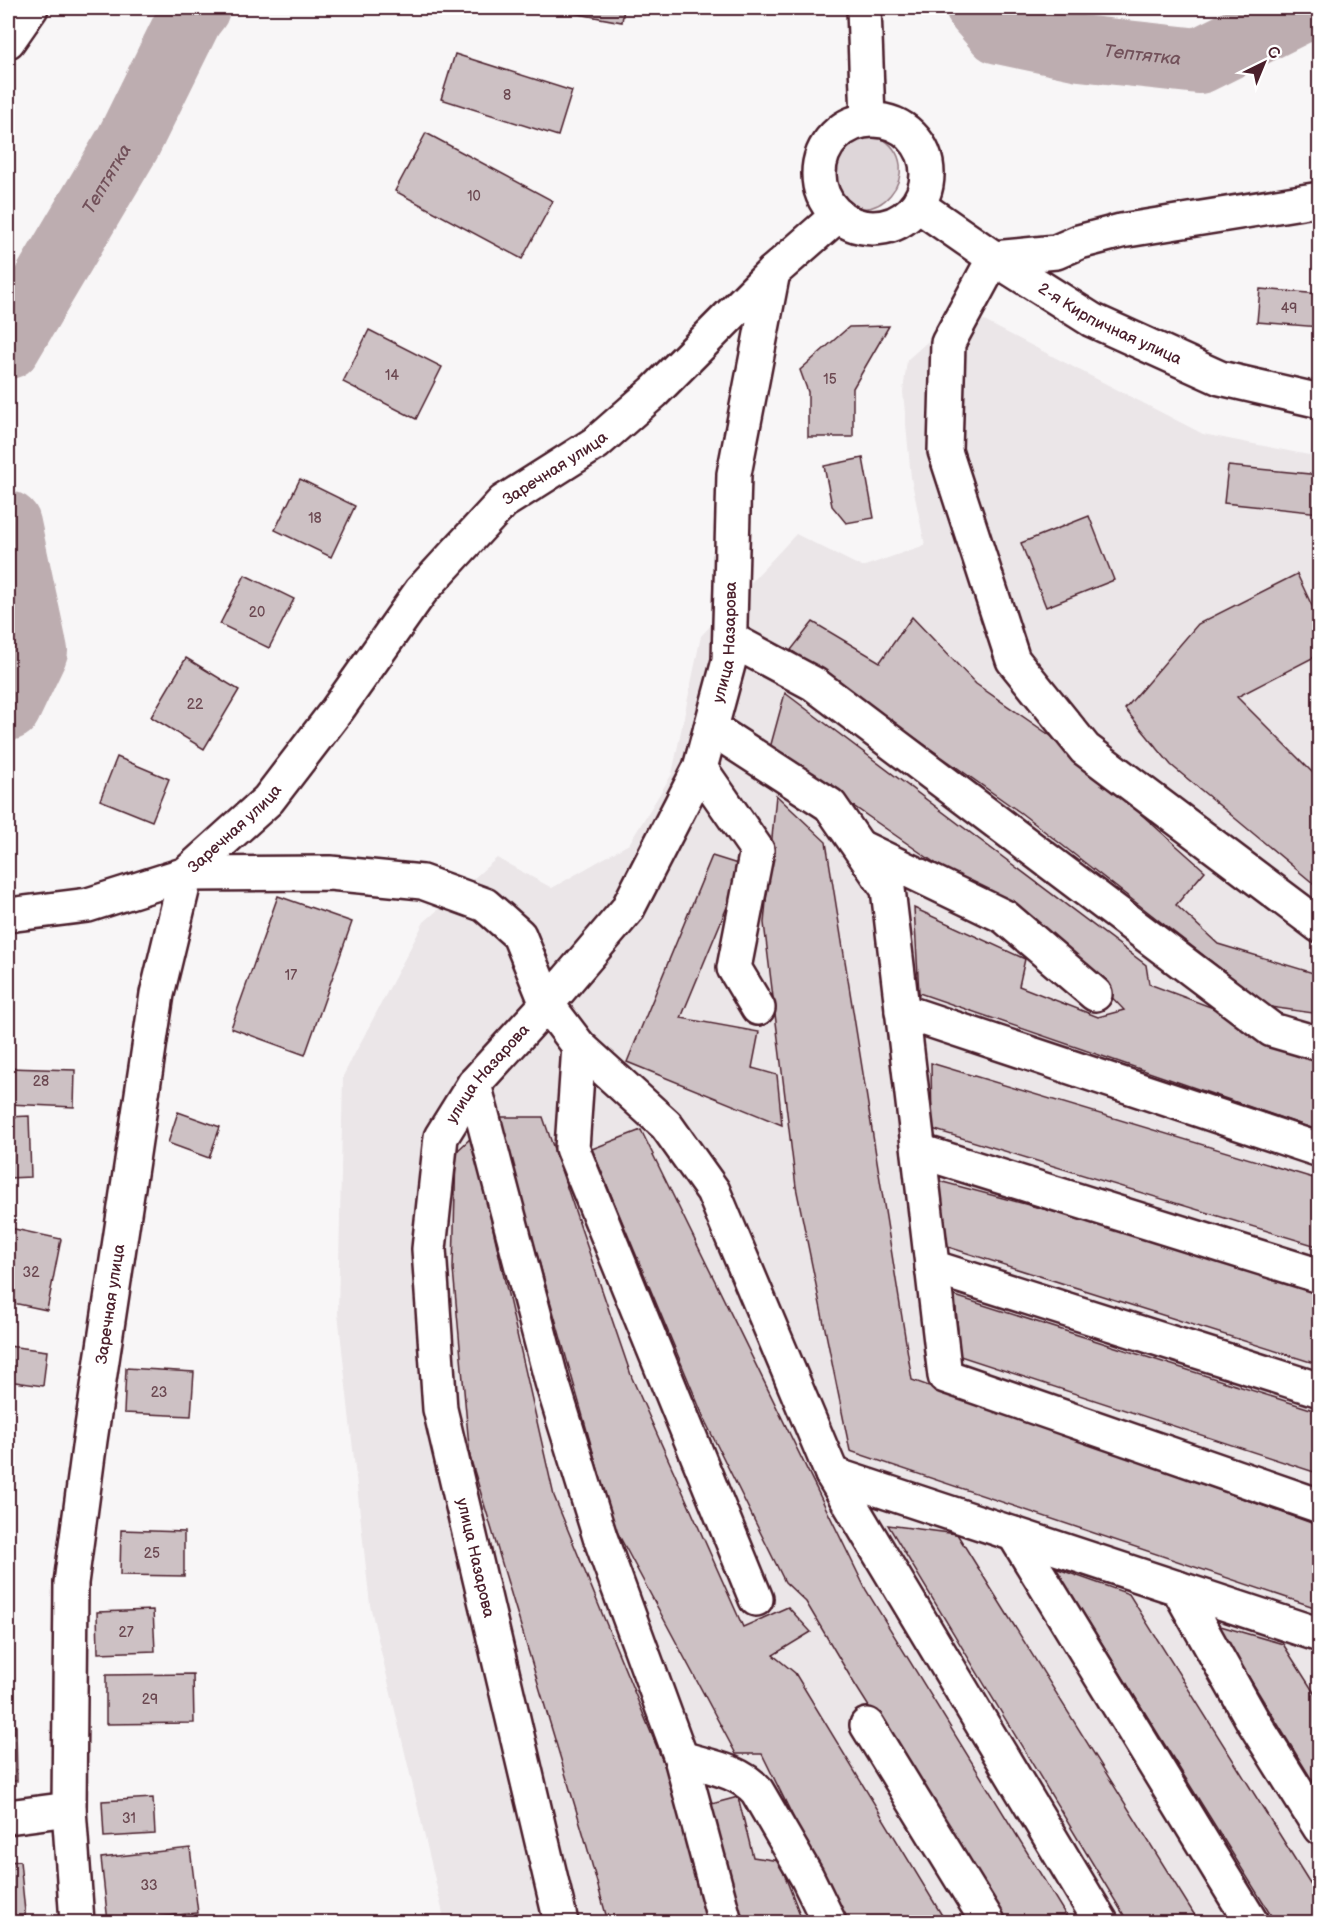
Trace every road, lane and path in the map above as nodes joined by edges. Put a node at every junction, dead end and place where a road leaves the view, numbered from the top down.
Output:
1 (31, 8) edge
2 (864, 8) edge
3 (8, 41) edge
4 (868, 119) junction
5 (1320, 199) edge
6 (919, 206) junction
7 (838, 215) junction
8 (994, 258) junction
9 (773, 272) junction
10 (1320, 401) edge
11 (730, 639) junction
12 (711, 728) junction
13 (700, 768) junction
14 (859, 846) junction
15 (186, 874) junction
16 (8, 915) edge
17 (1320, 926) edge
18 (1095, 994) dead end
19 (547, 1004) junction
20 (758, 1008) dead end
21 (902, 1011) junction
22 (1320, 1044) edge
23 (579, 1046) junction
24 (474, 1084) junction
25 (919, 1150) junction
26 (1320, 1150) edge
27 (932, 1267) junction
28 (1320, 1276) edge
29 (1320, 1390) edge
30 (832, 1474) junction
31 (1320, 1506) edge
32 (1014, 1534) junction
33 (1178, 1588) junction
34 (756, 1599) dead end
35 (1320, 1635) edge
36 (867, 1725) dead end
37 (681, 1758) junction
38 (69, 1809) junction
39 (8, 1817) edge
40 (1320, 1828) edge
41 (77, 1923) edge
42 (561, 1923) edge
43 (724, 1923) edge
44 (829, 1923) edge
45 (988, 1923) edge
46 (1101, 1923) edge
47 (1251, 1923) edge

1 - 3 street
2 - 4 street
4 - 6 street
4 - 7 street
5 - 8 street
6 - 7 street
6 - 8 street, 2-я Кирпичная улица
7 - 9 street, Заречная улица
8 - 10 street, 2-я Кирпичная улица
8 - 17 street
9 - 11 street, улица Назарова
9 - 15 street, Заречная улица
11 - 12 street, улица Назарова
11 - 22 street
12 - 13 street, улица Назарова
12 - 14 street
13 - 19 street, улица Назарова
13 - 20 street
14 - 18 street
14 - 21 street
15 - 16 street
15 - 19 street
15 - 38 street, Заречная улица
19 - 23 street
19 - 24 street, улица Назарова
21 - 25 street
21 - 26 street
23 - 30 street
23 - 34 street
24 - 37 street
24 - 42 street, улица Назарова
25 - 27 street
25 - 28 street
27 - 29 street
27 - 31 street
30 - 32 street
30 - 46 street
32 - 33 street
32 - 47 street
33 - 35 street
33 - 40 street
36 - 45 street
37 - 43 street
37 - 44 street
38 - 39 street
38 - 41 street, Заречная улица

